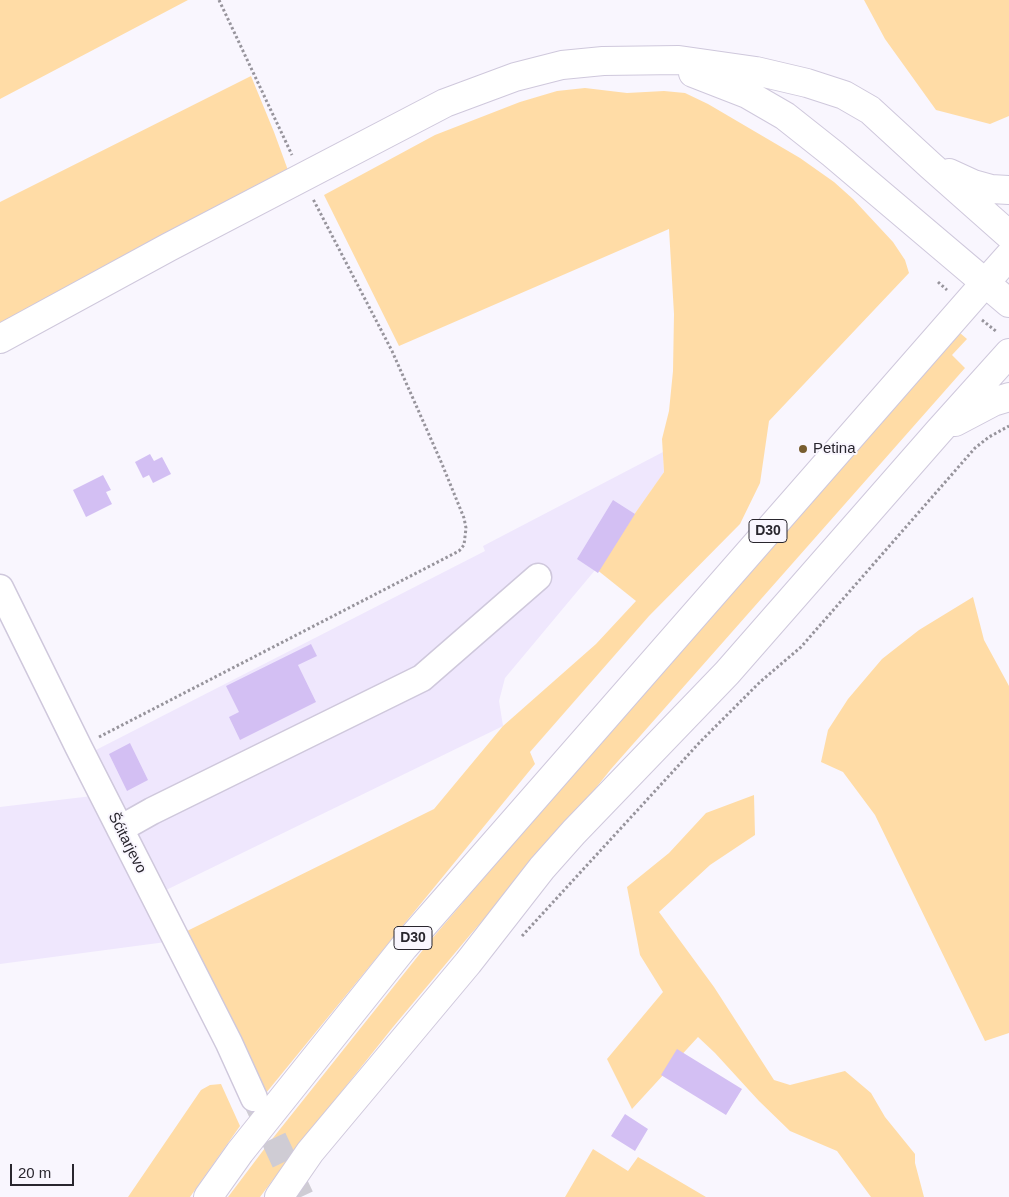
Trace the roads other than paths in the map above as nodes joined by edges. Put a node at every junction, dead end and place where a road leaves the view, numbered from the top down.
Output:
1 (653, 60) junction
2 (931, 166) junction
3 (1009, 190) edge
4 (1009, 235) edge
5 (1009, 256) edge
6 (985, 283) junction
7 (1009, 303) edge
8 (0, 339) edge
9 (1009, 353) edge
10 (1009, 398) edge
11 (939, 431) junction
12 (538, 577) dead end
13 (0, 588) edge
14 (120, 829) junction
15 (254, 1098) tunnel mouth
16 (208, 1197) edge
17 (280, 1197) edge

1 - 2 main road
1 - 6 main road
1 - 8 main road
2 - 3 main road
2 - 4 main road
5 - 6 main road, D30
6 - 7 main road
6 - 16 main road, D30
9 - 11 main road
10 - 11 main road
11 - 17 main road
12 - 14 street
13 - 14 street, Šćitarjevo
14 - 15 street, Šćitarjevo

